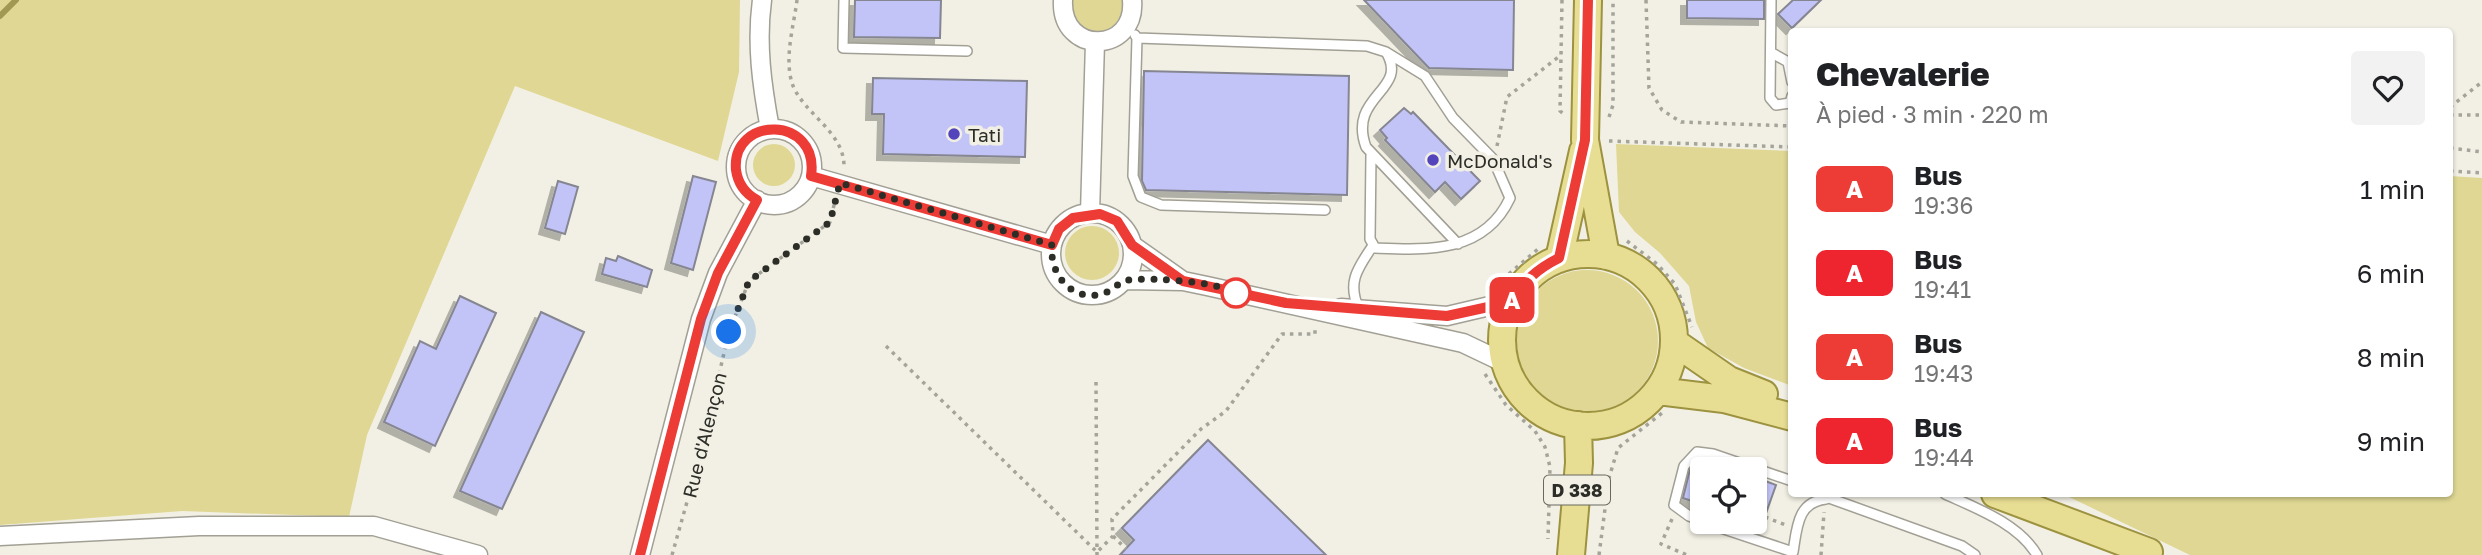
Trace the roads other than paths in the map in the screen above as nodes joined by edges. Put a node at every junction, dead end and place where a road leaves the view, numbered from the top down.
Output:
1 (762, 0) edge
2 (844, 0) edge
3 (1062, 0) edge
4 (1132, 0) edge
5 (1588, 0) edge
6 (1771, 0) edge
7 (1132, 32) junction
8 (1095, 42) junction
9 (967, 51) dead end
10 (1386, 52) junction
11 (1772, 53) junction
12 (1788, 62) edge
13 (1788, 103) edge
14 (770, 129) junction
15 (1590, 135) junction
16 (1371, 155) junction
17 (811, 176) junction
18 (757, 200) junction
19 (1325, 210) dead end
20 (1090, 213) junction
21 (1458, 244) junction
22 (1052, 245) junction
23 (1132, 245) junction
24 (1614, 246) junction
25 (1372, 247) junction
26 (1554, 249) junction
27 (1124, 280) junction
28 (1183, 281) junction
29 (1500, 296) junction
30 (1286, 303) junction
31 (1359, 309) junction
32 (1684, 340) junction
33 (1494, 367) junction
34 (1663, 401) junction
35 (1788, 402) edge
36 (1788, 416) edge
37 (1578, 425) junction
38 (1692, 457) edge
39 (1722, 457) edge
40 (1690, 460) edge
41 (1767, 472) edge
42 (1788, 480) edge
43 (1824, 497) edge
44 (1952, 497) edge
45 (2003, 497) edge
46 (2032, 497) edge
47 (1828, 499) junction
48 (1690, 514) edge
49 (1741, 534) edge
50 (0, 536) edge
51 (1559, 549) edge
52 (2152, 554) edge
53 (478, 555) edge
54 (640, 555) edge
55 (1975, 555) edge
56 (2037, 555) edge

1 - 14 street
2 - 9 lane
3 - 8 street
4 - 7 street
5 - 15 main road
6 - 11 lane
7 - 8 street
7 - 10 lane
7 - 19 lane
8 - 20 street
10 - 16 lane
10 - 21 lane
11 - 12 lane
11 - 13 lane
14 - 17 street
14 - 18 street
15 - 24 main road
15 - 26 main road
16 - 21 lane
16 - 25 lane
17 - 18 street
17 - 22 street
18 - 54 street, Rue d'Alençon
20 - 22 street
20 - 23 street
21 - 25 lane
22 - 27 street
23 - 27 street
23 - 28 street
24 - 26 main road
24 - 32 main road
25 - 31 lane
26 - 29 main road
27 - 28 street
28 - 30 street
29 - 31 street
29 - 33 main road
30 - 31 street
30 - 33 street
32 - 34 main road
32 - 35 main road
33 - 37 main road
34 - 36 main road
34 - 37 main road
37 - 51 main road, D 338
38 - 39 lane
40 - 48 lane
41 - 42 lane
43 - 47 lane
44 - 56 lane
45 - 52 main road
46 - 52 main road
47 - 49 lane
47 - 55 lane
50 - 53 street

